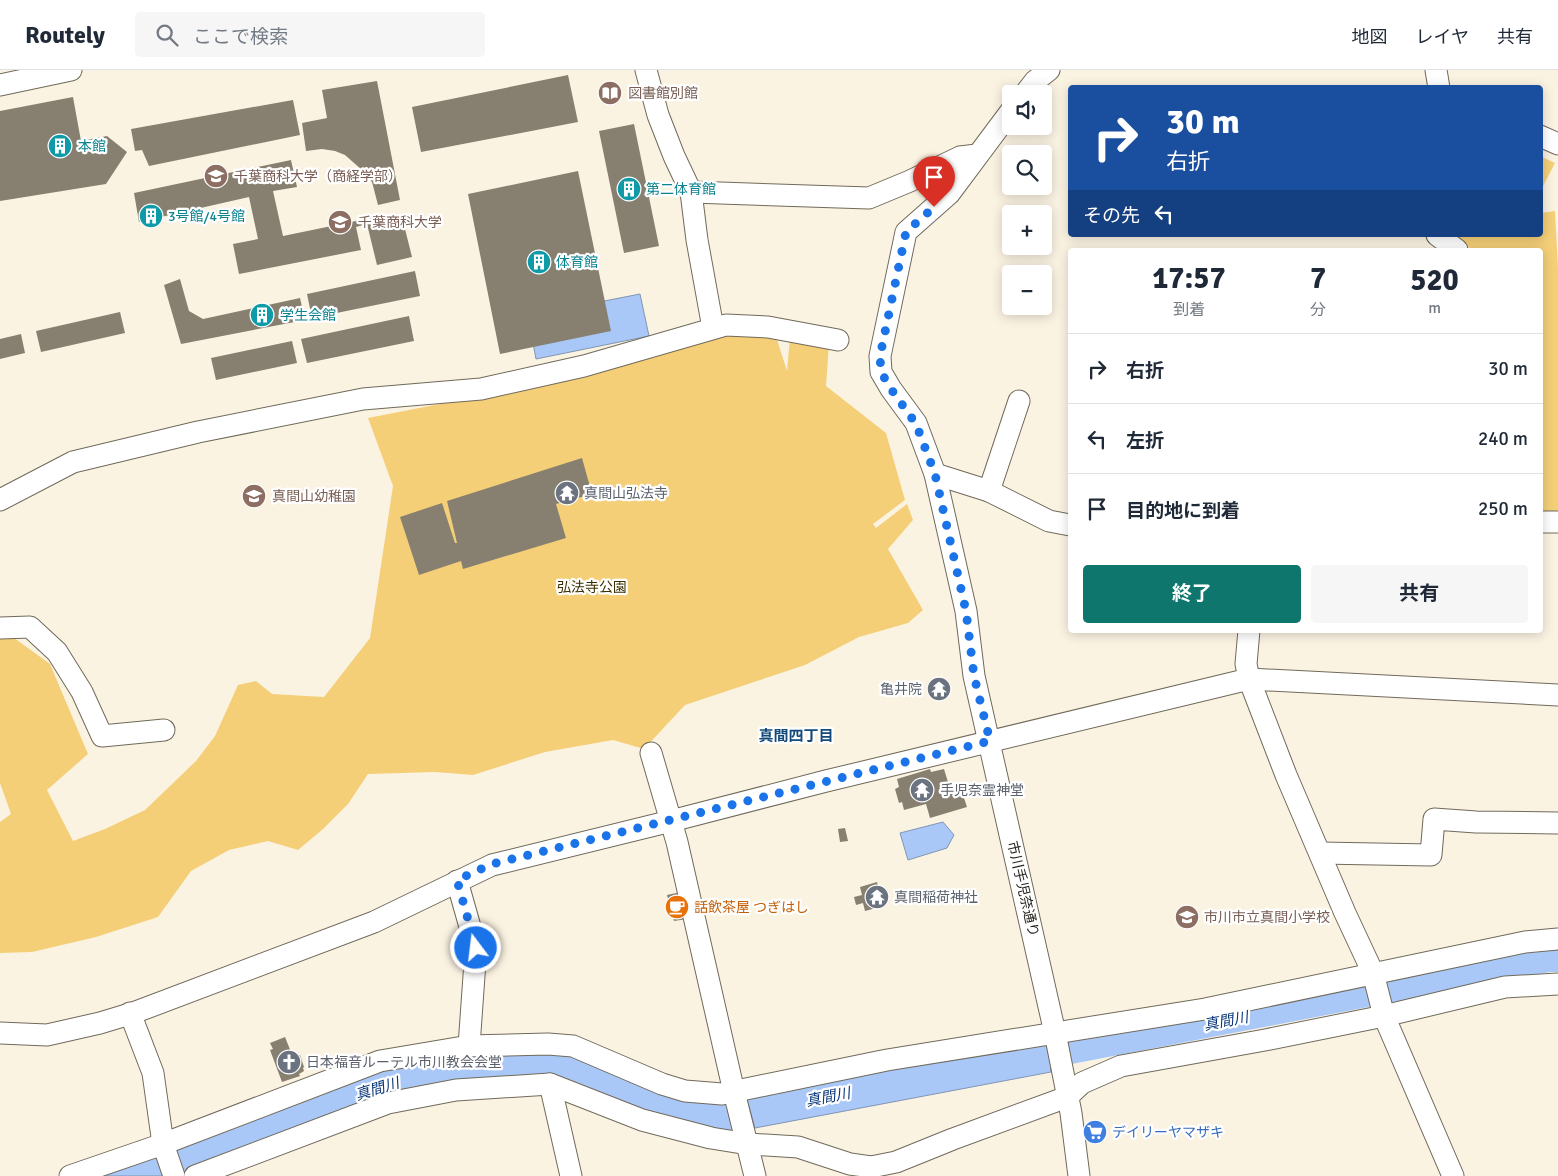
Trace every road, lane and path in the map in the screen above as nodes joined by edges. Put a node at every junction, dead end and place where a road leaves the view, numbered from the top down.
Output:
1 (71, 70) edge
2 (646, 70) edge
3 (1436, 70) edge
4 (0, 84) edge
5 (1438, 85) edge
6 (1002, 123) edge
7 (1543, 137) edge
8 (1558, 144) edge
9 (978, 155) junction
10 (691, 192) junction
11 (1440, 237) edge
12 (1454, 248) edge
13 (713, 328) junction
14 (838, 340) dead end
15 (1019, 401) dead end
16 (935, 474) junction
17 (989, 491) junction
18 (0, 500) edge
19 (1543, 522) edge
20 (1558, 522) edge
21 (1068, 526) edge
22 (0, 628) edge
23 (1250, 633) edge
24 (1249, 679) junction
25 (1558, 695) edge
26 (164, 730) dead end
27 (990, 741) junction
28 (650, 753) dead end
29 (671, 821) junction
30 (1558, 823) edge
31 (1320, 853) junction
32 (457, 880) junction
33 (1558, 939) edge
34 (1372, 973) junction
35 (1558, 984) edge
36 (130, 1013) junction
37 (1384, 1016) junction
38 (0, 1033) edge
39 (1056, 1035) junction
40 (469, 1046) junction
41 (550, 1084) junction
42 (734, 1092) junction
43 (1067, 1097) junction
44 (163, 1144) junction
45 (748, 1144) junction
46 (70, 1176) edge
47 (174, 1176) edge
48 (195, 1176) edge
49 (571, 1176) edge
50 (755, 1176) edge
51 (1079, 1176) edge
52 (1453, 1176) edge

1 - 4 street
2 - 10 street
3 - 5 street
6 - 9 street, 市川手児奈通り
7 - 8 street
9 - 10 street
9 - 16 street, 市川手児奈通り
10 - 13 street
11 - 12 street
13 - 14 street
13 - 18 street
15 - 17 street
16 - 17 street
16 - 27 street, 市川手児奈通り
17 - 21 street
19 - 20 street
22 - 26 street
23 - 24 street
24 - 25 street
24 - 27 street
24 - 31 street
27 - 29 street
27 - 39 street, 市川手児奈通り
28 - 29 street
29 - 32 street
29 - 42 street
30 - 31 street
31 - 34 street
32 - 36 street
32 - 40 street
33 - 34 street
34 - 37 street
34 - 39 street
35 - 37 street
36 - 38 street
36 - 44 street
37 - 43 street
37 - 52 street
39 - 42 street
39 - 43 street, 市川手児奈通り
40 - 42 street
40 - 44 street
41 - 45 street
41 - 48 street
41 - 49 street
42 - 45 street
43 - 45 street
43 - 51 street
44 - 46 street
44 - 47 street
45 - 50 street

